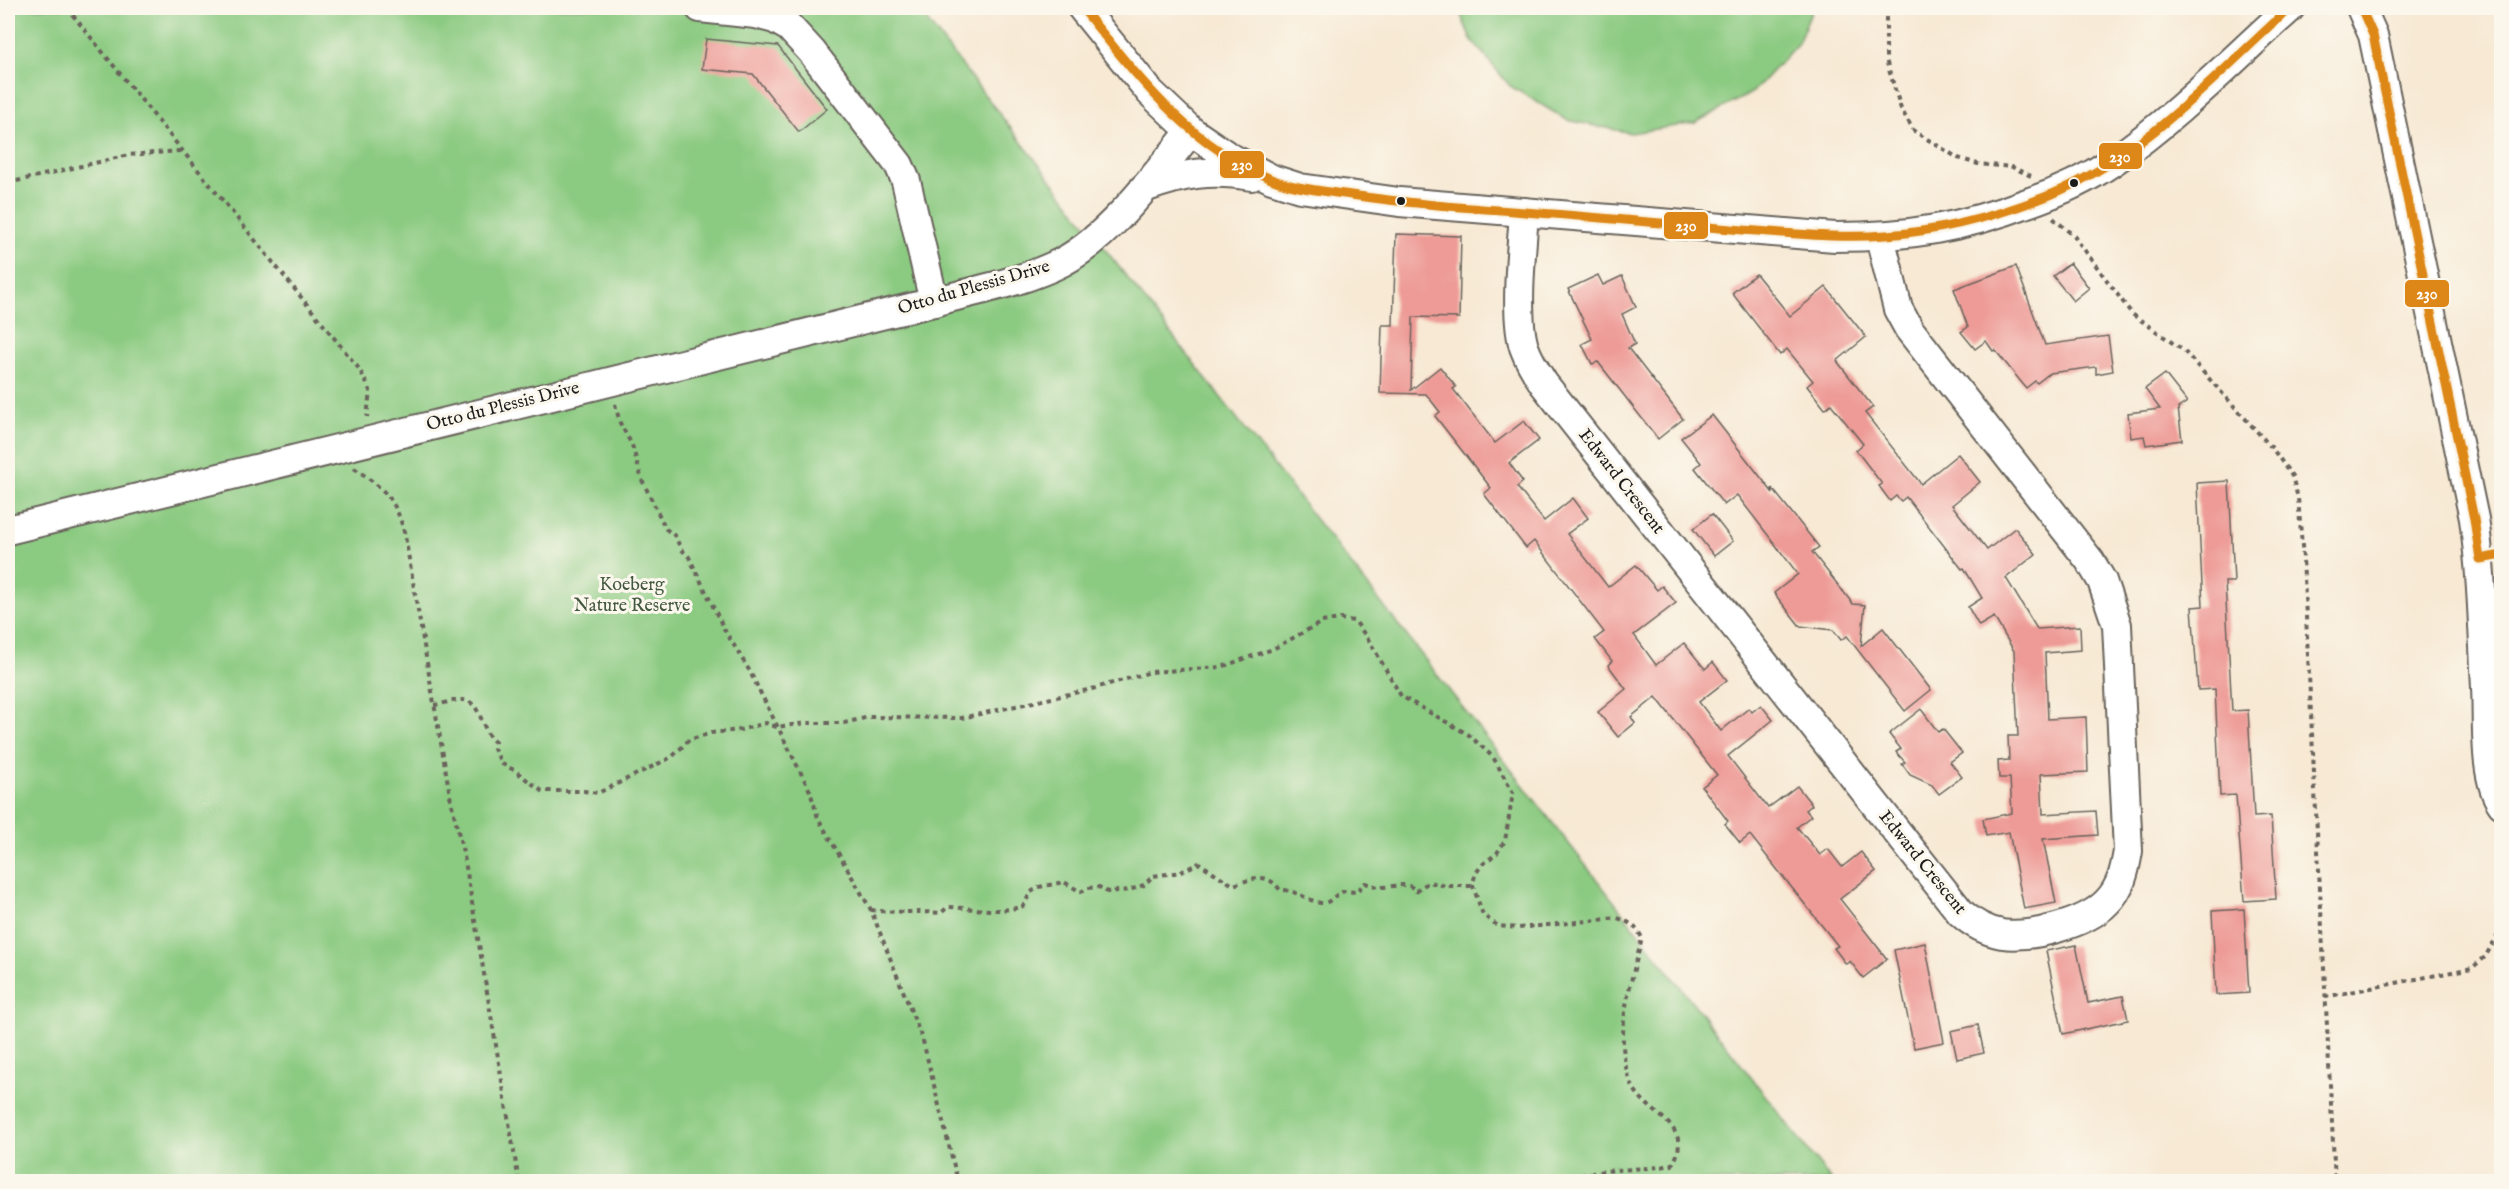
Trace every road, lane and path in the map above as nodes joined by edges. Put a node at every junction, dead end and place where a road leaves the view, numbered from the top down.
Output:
1 (67, 8) edge
2 (700, 8) edge
3 (1886, 8) edge
4 (2290, 8) edge
5 (2361, 8) edge
6 (1095, 12) edge
7 (1191, 131) junction
8 (181, 150) junction
9 (1272, 179) junction
10 (8, 183) edge
11 (1144, 188) junction
12 (2044, 197) junction
13 (1524, 212) junction
14 (1880, 237) junction
15 (934, 302) junction
16 (609, 381) junction
17 (364, 441) junction
18 (352, 467) dead end
19 (8, 530) edge
20 (2491, 557) edge
21 (434, 705) junction
22 (776, 727) junction
23 (2502, 804) edge
24 (1473, 886) junction
25 (871, 910) junction
26 (2502, 928) edge
27 (2325, 997) junction
28 (519, 1182) edge
29 (958, 1182) edge
30 (1565, 1182) edge
31 (2335, 1182) edge

1 - 8 path
2 - 15 street
3 - 12 path
4 - 12 street
5 - 20 street
6 - 7 street
7 - 9 street
7 - 11 street, Otto du Plessis Drive
8 - 10 path
8 - 17 path
9 - 11 street
9 - 13 street
11 - 15 street, Otto du Plessis Drive
12 - 14 street
12 - 27 path
13 - 14 street
13 - 14 street, Edward Crescent
15 - 16 street, Otto du Plessis Drive
16 - 17 street, Otto du Plessis Drive
16 - 22 path
17 - 19 street, Otto du Plessis Drive
18 - 21 path
20 - 23 street
21 - 22 path
21 - 28 path
22 - 24 path
22 - 25 path
24 - 25 path
24 - 30 path
25 - 29 path
26 - 27 path
27 - 31 path

